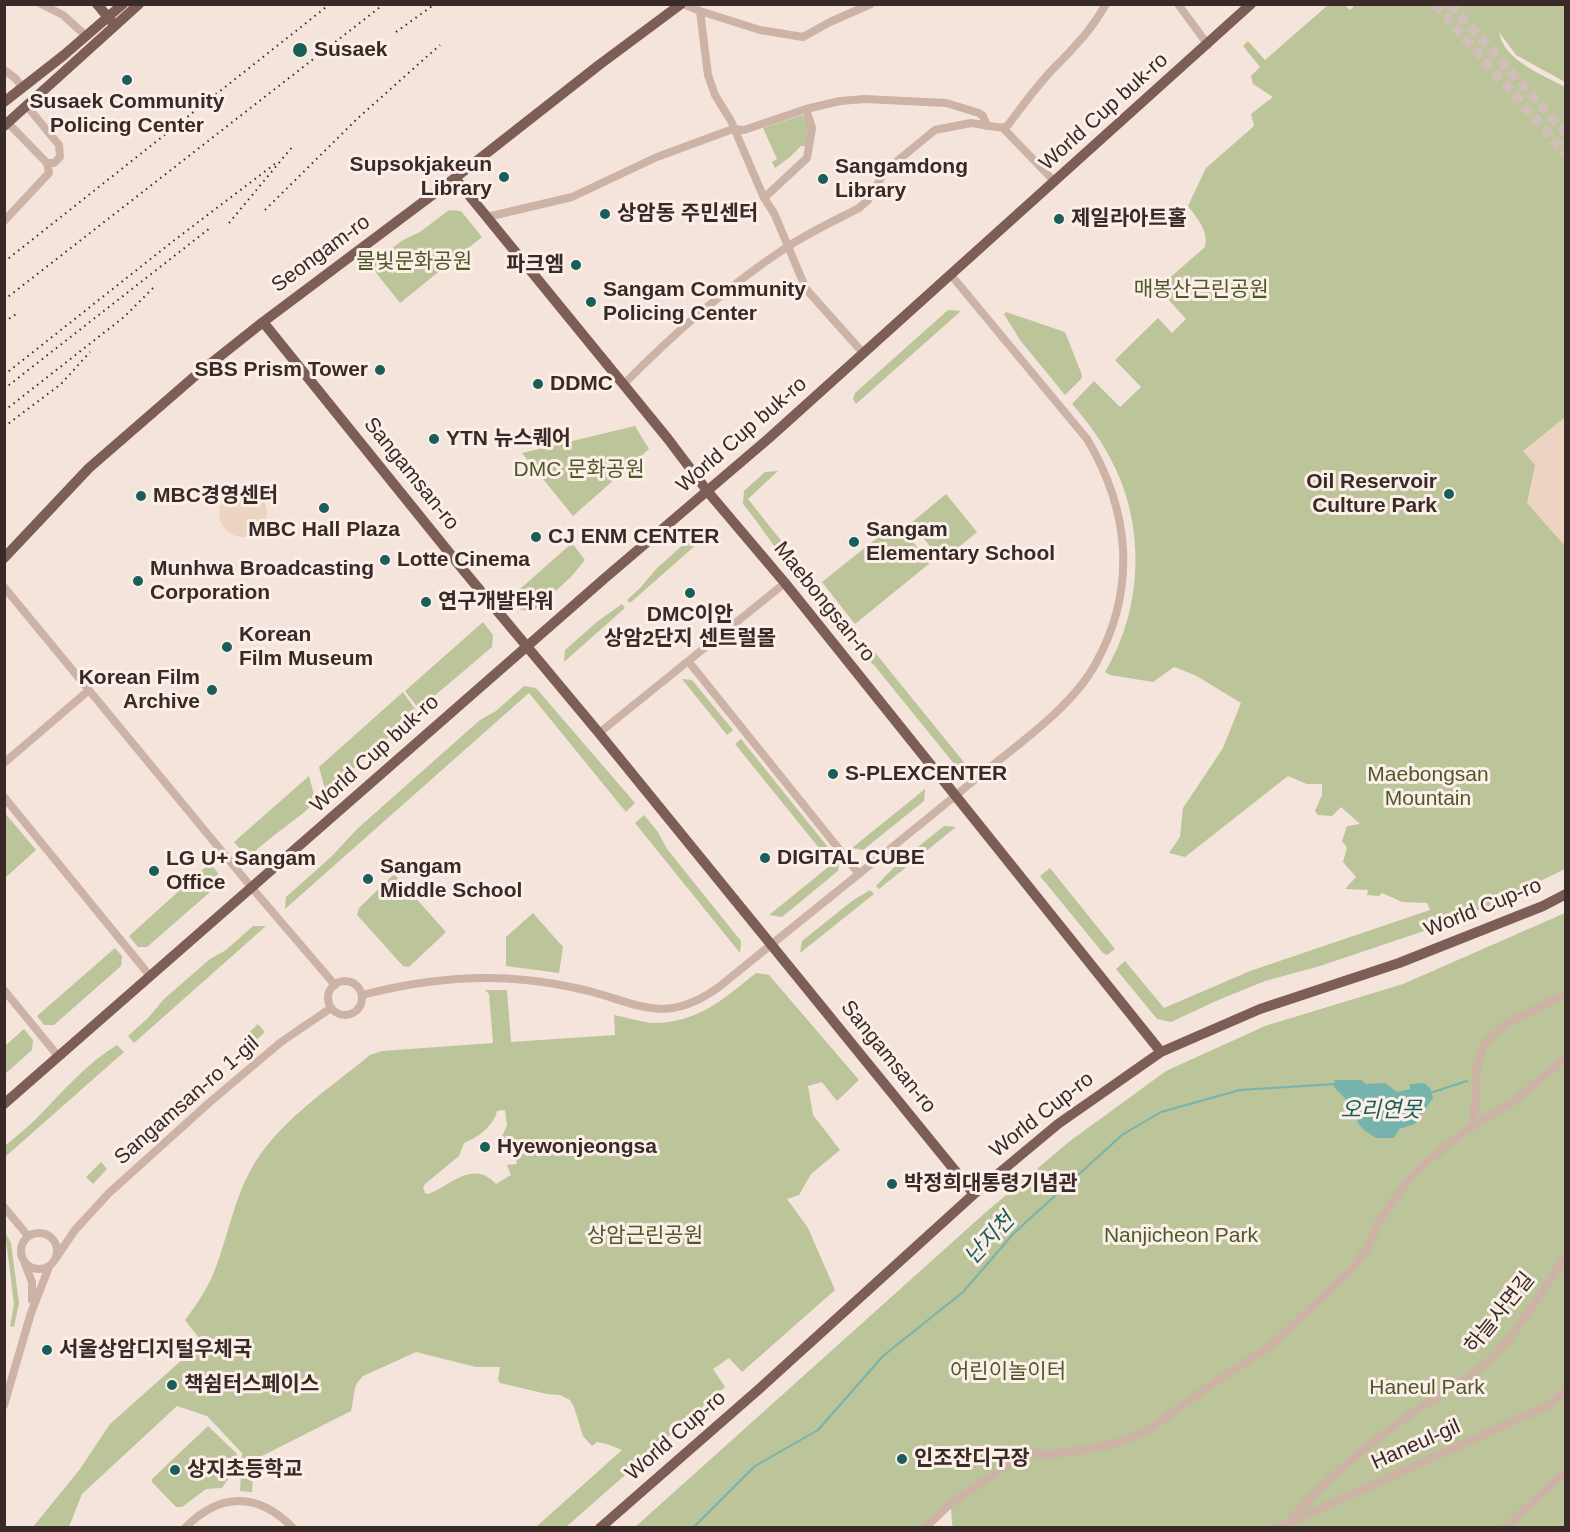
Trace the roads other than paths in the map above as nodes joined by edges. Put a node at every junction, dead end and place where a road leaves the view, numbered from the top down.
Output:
1 (41, 4) edge
2 (97, 4) edge
3 (123, 4) edge
4 (139, 4) edge
5 (682, 4) edge
6 (871, 4) edge
7 (1106, 4) edge
8 (1178, 4) edge
9 (1251, 4) edge
10 (700, 11) junction
11 (111, 22) junction
12 (85, 35) junction
13 (1208, 45) junction
14 (4, 70) edge
15 (23, 88) junction
16 (4, 102) edge
17 (26, 105) junction
18 (806, 109) junction
19 (6, 124) edge
20 (987, 126) junction
21 (1002, 128) junction
22 (733, 129) junction
23 (47, 163) junction
24 (455, 178) junction
25 (1055, 182) junction
26 (764, 198) junction
27 (487, 217) junction
28 (4, 221) edge
29 (788, 246) junction
30 (951, 275) junction
31 (262, 322) junction
32 (864, 354) junction
33 (623, 386) junction
34 (708, 492) junction
35 (4, 558) edge
36 (785, 583) junction
37 (4, 587) edge
38 (527, 647) junction
39 (689, 662) junction
40 (88, 691) junction
41 (599, 734) junction
42 (4, 763) edge
43 (956, 795) junction
44 (4, 797) edge
45 (859, 874) junction
46 (252, 888) junction
47 (1566, 894) edge
48 (771, 944) junction
49 (150, 976) junction
50 (334, 985) junction
51 (4, 990) edge
52 (362, 994) junction
53 (1566, 994) edge
54 (331, 1008) junction
55 (1161, 1052) junction
56 (58, 1056) junction
57 (1566, 1058) edge
58 (4, 1104) edge
59 (1472, 1126) junction
60 (974, 1194) junction
61 (4, 1207) edge
62 (75, 1230) junction
63 (49, 1235) junction
64 (28, 1236) junction
65 (1566, 1256) edge
66 (56, 1258) junction
67 (25, 1263) junction
68 (49, 1267) junction
69 (31, 1313) junction
70 (1566, 1389) edge
71 (4, 1405) edge
72 (1566, 1471) edge
73 (1290, 1521) junction
74 (185, 1527) edge
75 (293, 1527) edge
76 (600, 1527) edge
77 (925, 1527) edge
78 (1276, 1527) edge
79 (1505, 1527) edge

1 - 12 street
2 - 11 main road
3 - 11 main road
4 - 11 main road
5 - 10 street
5 - 24 main road, Seongam-ro
6 - 10 street
7 - 21 street
8 - 13 street
9 - 13 main road, World Cup buk-ro
10 - 22 street
11 - 12 main road
11 - 17 main road
12 - 15 main road
13 - 25 main road, World Cup buk-ro
14 - 15 street
15 - 16 main road
17 - 19 main road
17 - 23 street
18 - 20 street
18 - 22 street
18 - 26 street
19 - 23 street
20 - 21 street
20 - 29 street
21 - 25 street
22 - 26 street
22 - 27 street
23 - 28 street
24 - 27 main road, Maebongsan-ro
24 - 31 main road, Seongam-ro
25 - 30 main road, World Cup buk-ro
26 - 29 street
27 - 33 main road, Maebongsan-ro
29 - 32 street
29 - 33 street
30 - 32 main road, World Cup buk-ro
30 - 43 street
31 - 35 main road, Seongam-ro
31 - 38 main road, Sangamsan-ro
32 - 34 main road, World Cup buk-ro
33 - 34 main road, Maebongsan-ro
34 - 36 main road, Maebongsan-ro
34 - 38 main road, World Cup buk-ro
36 - 39 street
36 - 43 main road, Maebongsan-ro
37 - 40 street
38 - 41 main road, Sangamsan-ro
38 - 46 main road, World Cup buk-ro
39 - 41 street
39 - 45 street
40 - 42 street
40 - 46 street
41 - 48 main road, Sangamsan-ro
43 - 45 street
43 - 55 main road, Maebongsan-ro
44 - 49 street
45 - 48 street
46 - 49 main road, World Cup buk-ro
46 - 50 street
47 - 55 main road, World Cup-ro
48 - 52 street
48 - 60 main road, Sangamsan-ro
49 - 56 main road, World Cup buk-ro
50 - 52 street
50 - 54 street
51 - 56 street
52 - 54 street
53 - 59 street
54 - 62 street, Sangamsan-ro 1-gil
55 - 60 main road, World Cup-ro
56 - 58 main road, World Cup buk-ro
57 - 59 street
59 - 77 street
60 - 76 main road, World Cup-ro
61 - 64 street
62 - 63 street
62 - 66 street, Sangamsan-ro 1-gil
63 - 64 street
63 - 66 street
64 - 67 street
65 - 73 street, 하늘사면길
66 - 68 street
67 - 68 street
67 - 69 street
68 - 69 street
69 - 71 street
70 - 73 street, Haneul-gil
72 - 79 street
73 - 78 street, Haneul-gil
74 - 75 street

